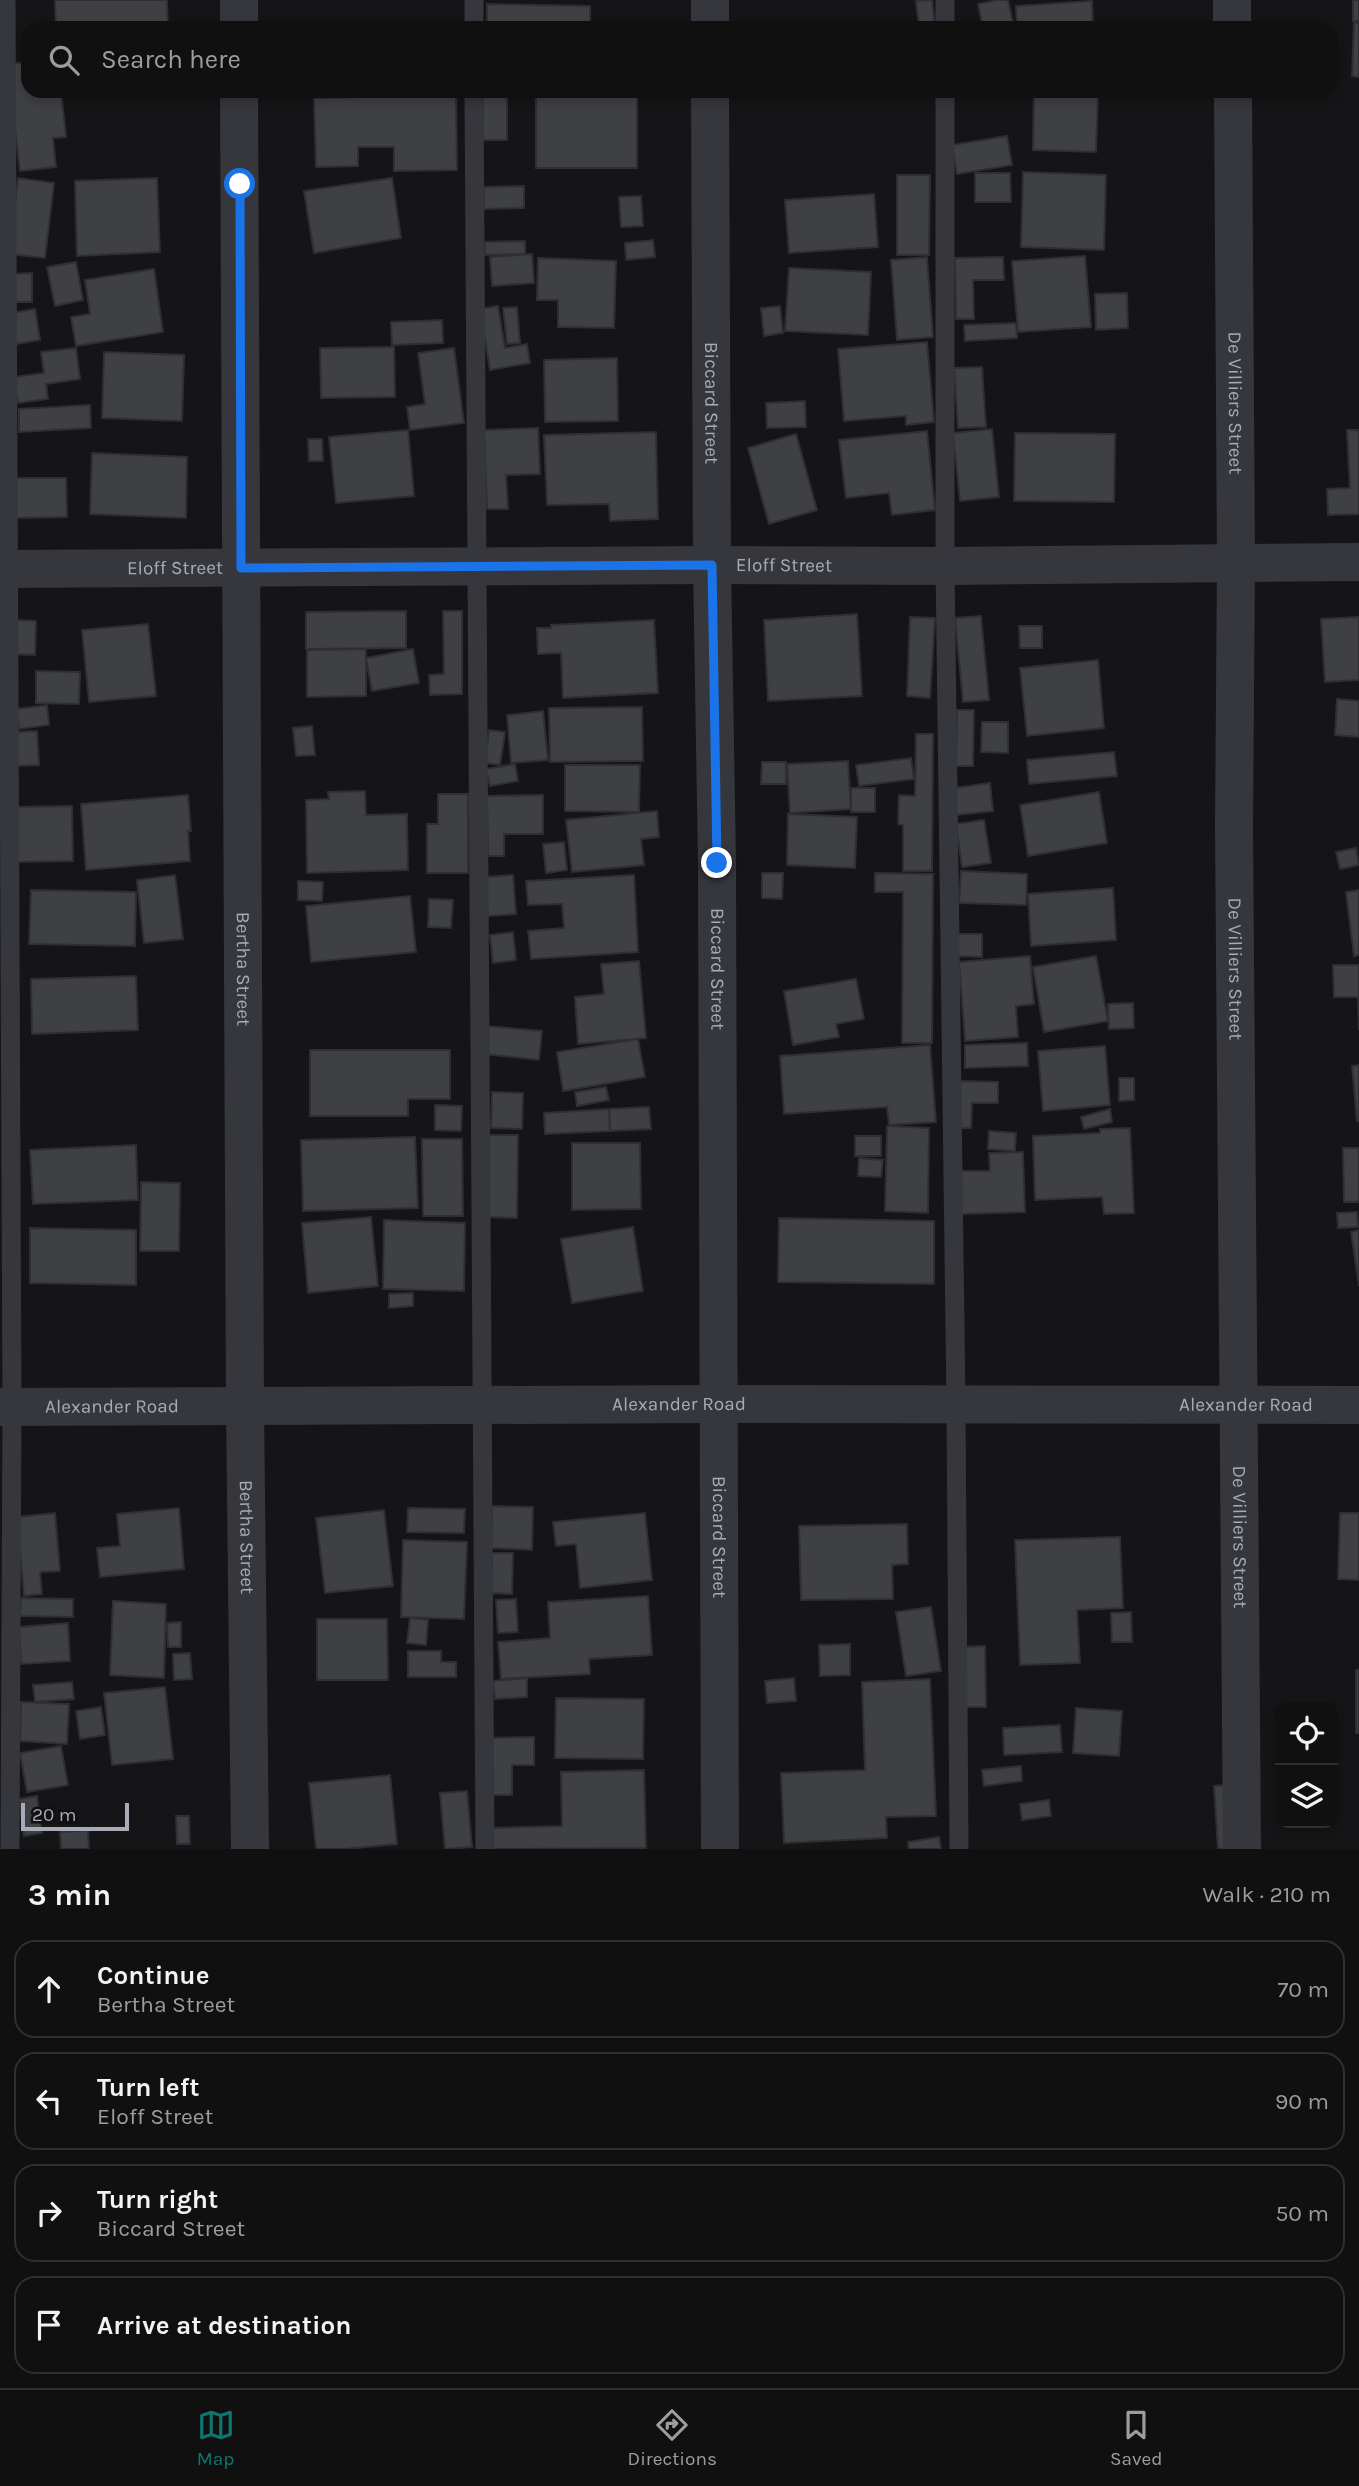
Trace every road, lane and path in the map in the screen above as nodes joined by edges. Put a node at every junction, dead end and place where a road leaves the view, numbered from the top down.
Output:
1 (6, 0) edge
2 (239, 0) edge
3 (474, 0) edge
4 (710, 0) edge
5 (945, 0) edge
6 (1232, 0) edge
7 (239, 21) edge
8 (474, 21) edge
9 (710, 21) edge
10 (945, 21) edge
11 (1232, 21) edge
12 (239, 98) edge
13 (474, 98) edge
14 (710, 98) edge
15 (945, 98) edge
16 (1233, 98) edge
17 (1359, 562) edge
18 (1236, 563) junction
19 (478, 565) junction
20 (712, 565) junction
21 (945, 566) junction
22 (241, 568) junction
23 (4, 569) edge
24 (718, 1404) junction
25 (956, 1404) junction
26 (245, 1405) junction
27 (1359, 1405) edge
28 (482, 1406) junction
29 (1239, 1406) junction
30 (6, 1407) edge
31 (10, 1849) edge
32 (250, 1849) edge
33 (485, 1849) edge
34 (720, 1849) edge
35 (959, 1849) edge
36 (1242, 1849) edge

1 - 23 lane
2 - 7 street
3 - 8 lane
4 - 9 street
5 - 10 lane
6 - 11 street
12 - 22 street, Bertha Street
13 - 19 lane
14 - 20 street, Biccard Street
15 - 21 lane
16 - 18 street, De Villiers Street
17 - 18 street, Eloff Street
18 - 21 street, Eloff Street
18 - 29 street, De Villiers Street
19 - 20 street, Eloff Street
19 - 22 street, Eloff Street
19 - 28 lane
20 - 21 street, Eloff Street
20 - 24 street, Biccard Street
21 - 25 lane
22 - 23 street, Eloff Street
22 - 26 street, Bertha Street
23 - 30 lane
24 - 25 street, Alexander Road
24 - 28 street, Alexander Road
24 - 34 street, Biccard Street
25 - 29 street, Alexander Road
25 - 35 lane
26 - 28 street, Alexander Road
26 - 30 street, Alexander Road
26 - 32 street, Bertha Street
27 - 29 street, Alexander Road
28 - 33 lane
29 - 36 street, De Villiers Street
30 - 31 lane

